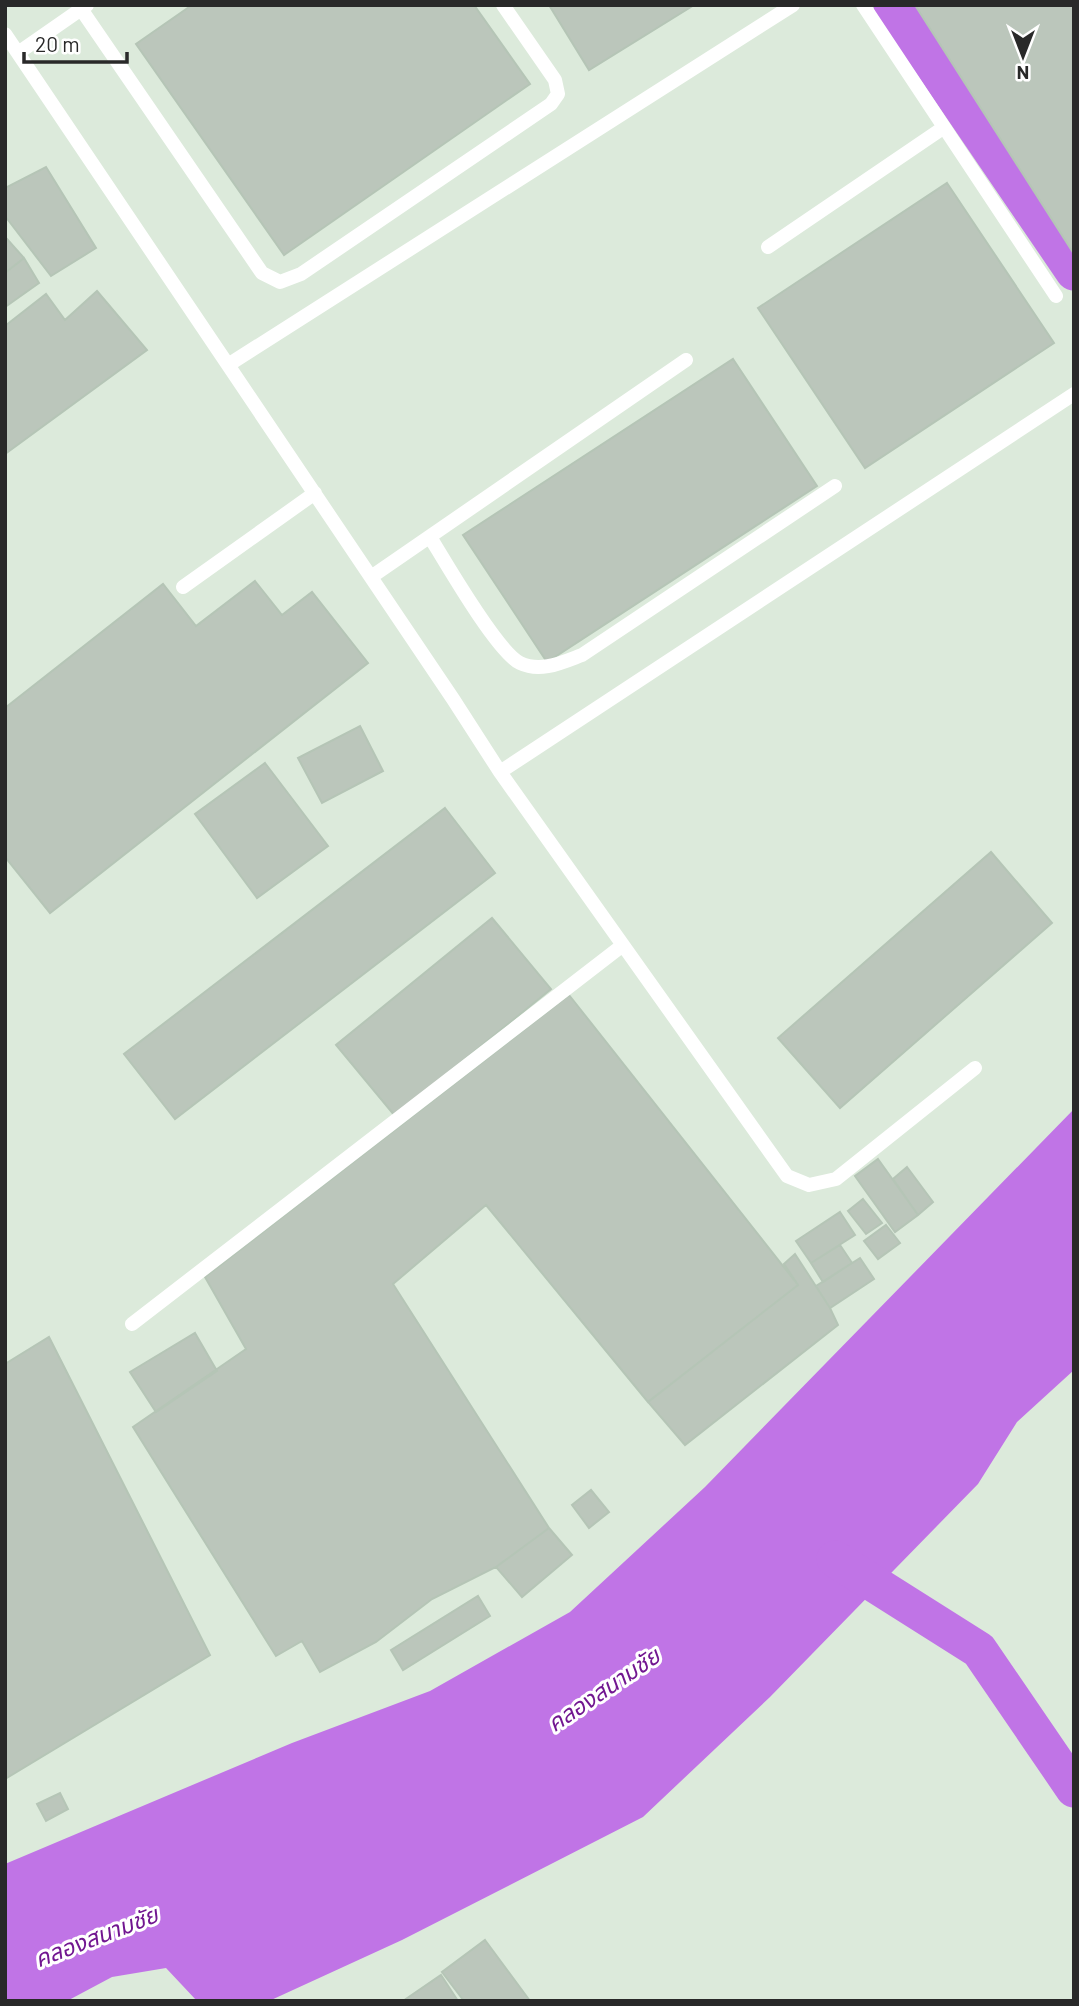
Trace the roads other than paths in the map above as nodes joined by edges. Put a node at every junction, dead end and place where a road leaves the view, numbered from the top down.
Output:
1 (503, 5) edge
2 (793, 5) edge
3 (863, 5) edge
4 (84, 7) edge
5 (5, 34) edge
6 (18, 53) junction
7 (943, 128) junction
8 (768, 247) dead end
9 (1056, 296) dead end
10 (686, 360) dead end
11 (228, 365) junction
12 (1074, 394) edge
13 (835, 486) dead end
14 (315, 493) junction
15 (430, 537) junction
16 (371, 577) junction
17 (183, 587) dead end
18 (500, 772) junction
19 (623, 945) junction
20 (975, 1068) dead end
21 (132, 1324) dead end

1 - 4 lane
2 - 11 lane
3 - 7 lane
4 - 6 lane
5 - 6 lane
6 - 11 lane
7 - 8 lane
7 - 9 lane
10 - 15 lane
11 - 14 lane
12 - 18 lane
13 - 15 lane
14 - 16 lane
14 - 17 lane
15 - 16 lane
16 - 18 lane
18 - 19 lane
19 - 20 lane
19 - 21 lane

